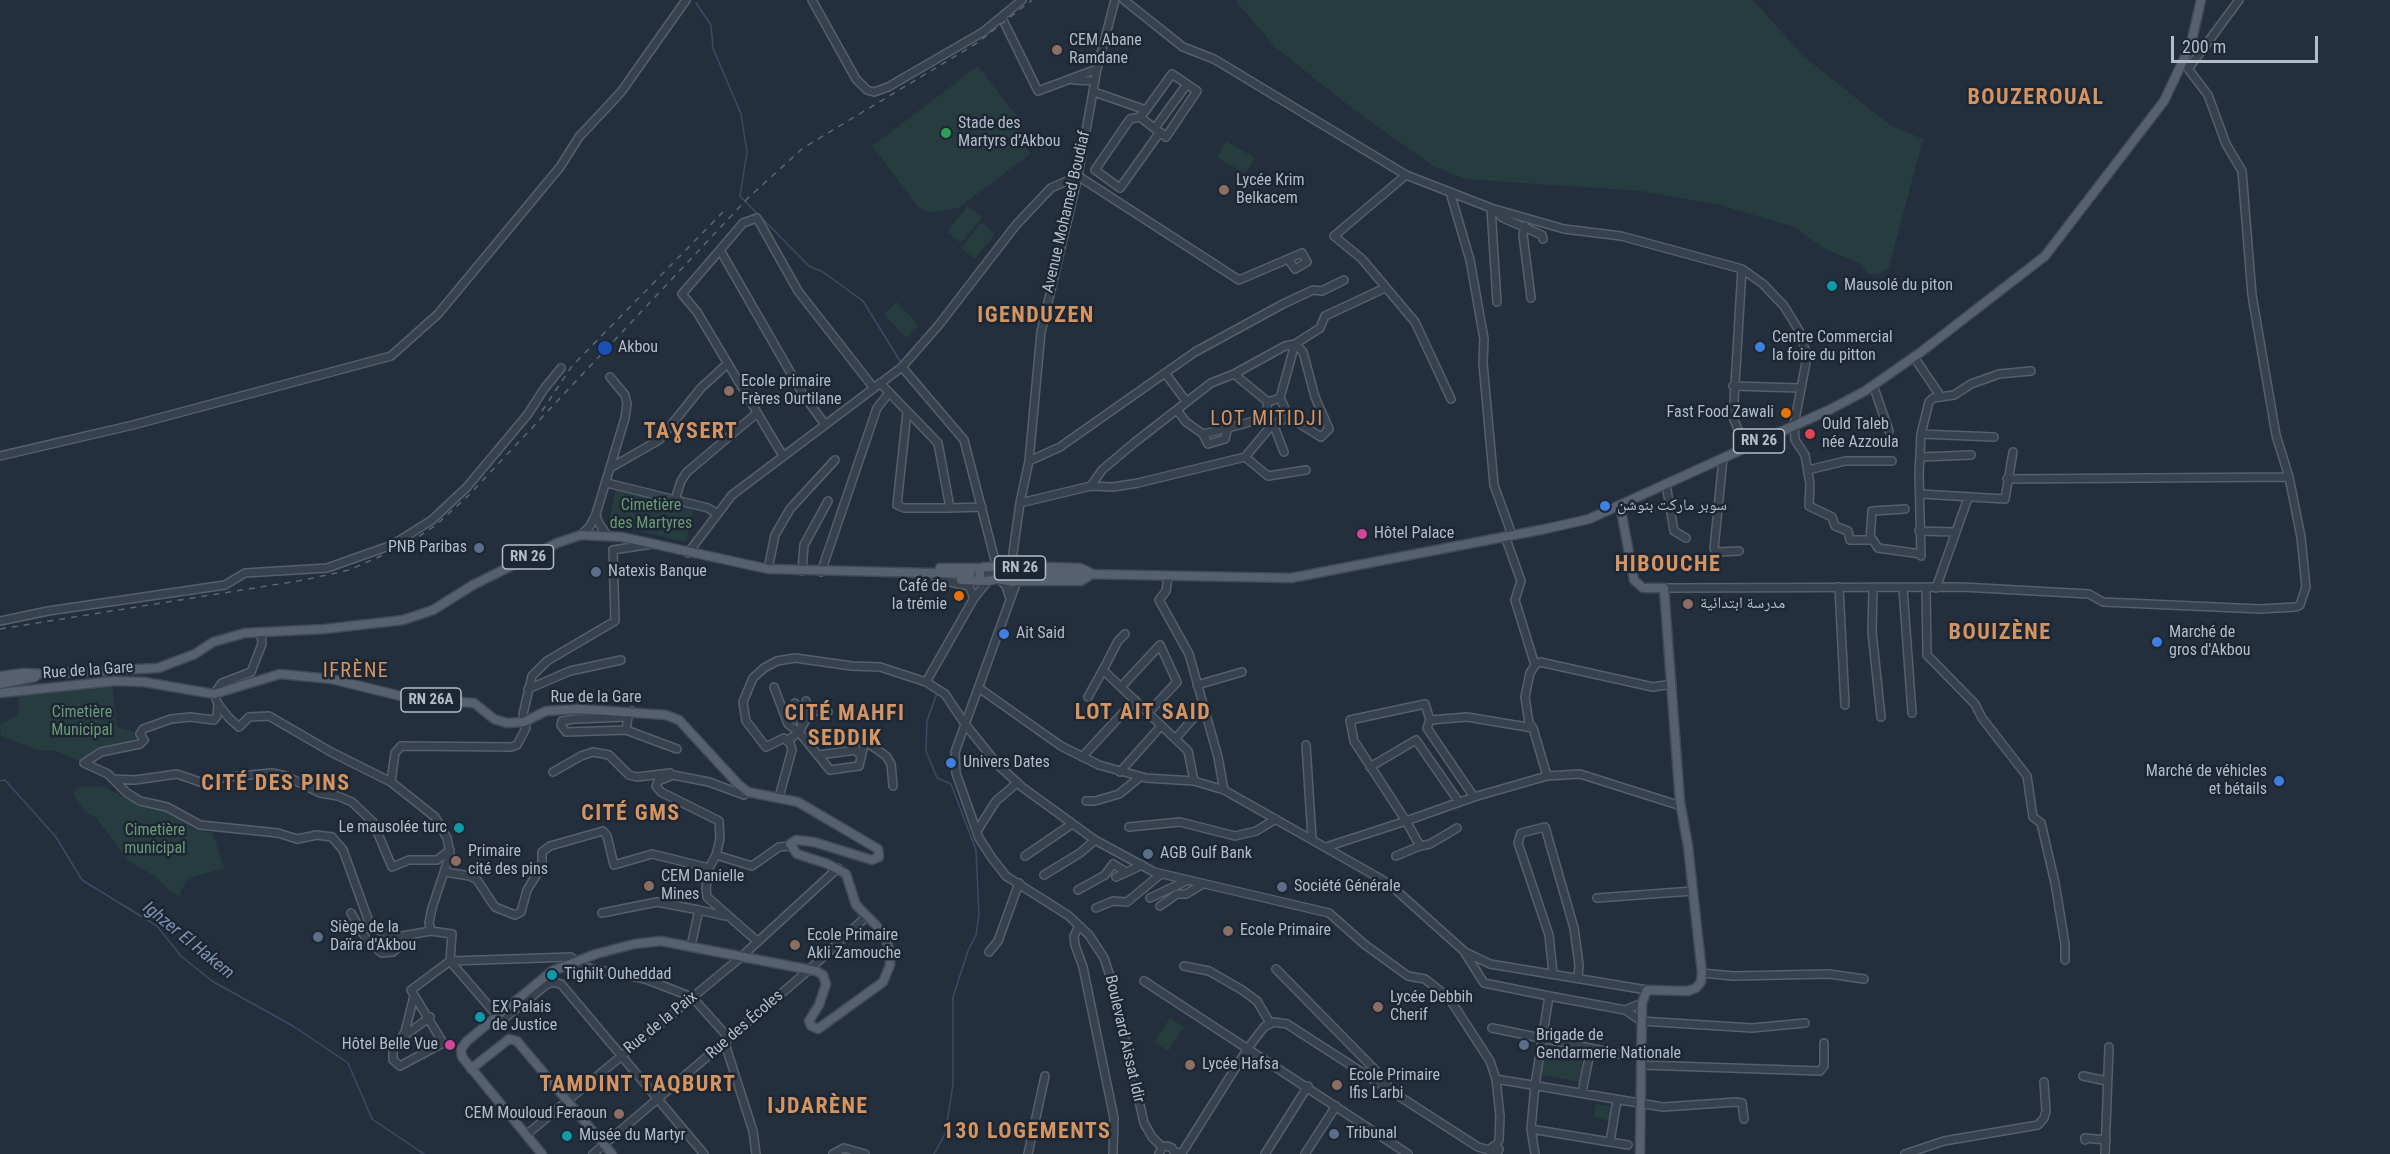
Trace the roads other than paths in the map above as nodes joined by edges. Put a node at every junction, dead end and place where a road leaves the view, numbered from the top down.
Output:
1 (686, 0) edge
2 (812, 0) edge
3 (1022, 0) edge
4 (1115, 0) edge
5 (1124, 0) edge
6 (2201, 0) edge
7 (2239, 0) edge
8 (1002, 18) junction
9 (2185, 66) junction
10 (1097, 69) junction
11 (1071, 80) junction
12 (1095, 81) junction
13 (1187, 84) junction
14 (1094, 92) junction
15 (1146, 110) junction
16 (1140, 117) junction
17 (1157, 130) junction
18 (1406, 175) junction
19 (1078, 176) junction
20 (1450, 192) junction
21 (1491, 208) junction
22 (1525, 226) junction
23 (1543, 239) dead end
24 (720, 250) junction
25 (1288, 259) dead end
26 (1742, 269) junction
27 (1344, 280) dead end
28 (1385, 288) junction
29 (1531, 298) dead end
30 (1497, 302) dead end
31 (1295, 344) junction
32 (1914, 357) junction
33 (727, 364) junction
34 (902, 367) junction
35 (561, 368) dead end
36 (2031, 371) dead end
37 (1165, 373) junction
38 (1234, 374) junction
39 (610, 377) dead end
40 (877, 385) junction
41 (1873, 385) junction
42 (1732, 386) junction
43 (1800, 388) junction
44 (889, 393) junction
45 (1941, 397) junction
46 (1280, 398) junction
47 (1451, 399) dead end
48 (1186, 401) junction
49 (1268, 402) junction
50 (1177, 410) junction
51 (907, 412) junction
52 (757, 413) junction
53 (1289, 417) junction
54 (1265, 418) junction
55 (824, 423) junction
56 (1794, 425) junction
57 (1273, 426) junction
58 (1228, 428) junction
59 (1889, 431) dead end
60 (1203, 434) junction
61 (1922, 434) junction
62 (1994, 437) dead end
63 (1745, 447) junction
64 (2013, 452) dead end
65 (1284, 453) dead end
66 (1971, 455) dead end
67 (0, 456) edge
68 (783, 456) junction
69 (1245, 457) junction
70 (1920, 457) junction
71 (1723, 458) junction
72 (835, 460) dead end
73 (1029, 461) junction
74 (1892, 461) dead end
75 (611, 467) junction
76 (1306, 470) dead end
77 (1808, 470) junction
78 (2289, 477) junction
79 (2007, 479) junction
80 (607, 483) junction
81 (1666, 484) junction
82 (1091, 486) junction
83 (1921, 494) junction
84 (1968, 498) junction
85 (675, 500) junction
86 (828, 501) dead end
87 (1020, 503) junction
88 (1620, 505) junction
89 (982, 507) junction
90 (950, 508) junction
91 (1905, 509) dead end
92 (716, 513) junction
93 (596, 514) junction
94 (1919, 531) junction
95 (1955, 532) junction
96 (581, 535) junction
97 (608, 535) junction
98 (1508, 536) junction
99 (1686, 538) dead end
100 (1870, 540) junction
101 (653, 544) junction
102 (1739, 551) dead end
103 (688, 553) junction
104 (993, 558) junction
105 (1012, 564) junction
106 (981, 568) junction
107 (997, 568) junction
108 (768, 569) junction
109 (802, 571) junction
110 (821, 572) junction
111 (892, 573) junction
112 (1031, 573) tunnel mouth
113 (970, 574) tunnel mouth
114 (1092, 574) junction
115 (1168, 576) junction
116 (936, 579) junction
117 (999, 579) junction
118 (1017, 581) junction
119 (983, 583) junction
120 (1839, 587) junction
121 (1664, 588) junction
122 (1873, 588) junction
123 (1903, 588) junction
124 (1926, 588) junction
125 (1936, 588) junction
126 (974, 598) junction
127 (1010, 599) junction
128 (0, 621) edge
129 (261, 632) junction
130 (1125, 634) dead end
131 (621, 660) dead end
132 (1534, 665) junction
133 (1103, 670) junction
134 (1242, 672) dead end
135 (47, 674) junction
136 (0, 676) edge
137 (926, 682) junction
138 (1672, 684) junction
139 (1197, 685) junction
140 (774, 687) dead end
141 (1121, 687) junction
142 (979, 688) junction
143 (528, 689) junction
144 (1, 690) edge
145 (214, 694) junction
146 (1088, 697) dead end
147 (1135, 700) junction
148 (806, 701) dead end
149 (795, 703) dead end
150 (218, 705) junction
151 (1845, 705) dead end
152 (952, 706) junction
153 (1203, 707) junction
154 (969, 710) junction
155 (828, 712) dead end
156 (1148, 713) junction
157 (1912, 713) dead end
158 (630, 714) junction
159 (807, 717) junction
160 (1881, 717) dead end
161 (1430, 720) junction
162 (524, 722) junction
163 (965, 724) junction
164 (1161, 726) junction
165 (800, 728) junction
166 (1533, 728) junction
167 (626, 730) junction
168 (855, 733) dead end
169 (1176, 738) junction
170 (805, 739) junction
171 (787, 741) junction
172 (865, 741) junction
173 (1306, 745) dead end
174 (677, 749) dead end
175 (856, 750) junction
176 (819, 755) junction
177 (862, 757) junction
178 (1082, 757) junction
179 (1370, 767) junction
180 (553, 772) dead end
181 (1120, 772) junction
182 (673, 775) junction
183 (1546, 776) junction
184 (1140, 777) junction
185 (112, 779) junction
186 (1194, 781) junction
187 (391, 782) junction
188 (1017, 783) junction
189 (893, 786) dead end
190 (1224, 790) junction
191 (748, 792) junction
192 (779, 797) junction
193 (1474, 797) junction
194 (1086, 801) dead end
195 (1459, 802) junction
196 (1681, 806) junction
197 (1276, 819) junction
198 (1406, 821) junction
199 (1072, 824) junction
200 (1130, 827) dead end
201 (1457, 828) dead end
202 (976, 831) junction
203 (1312, 838) junction
204 (1095, 840) junction
205 (790, 846) junction
206 (1420, 846) junction
207 (1326, 847) junction
208 (450, 850) junction
209 (716, 855) junction
210 (1025, 856) dead end
211 (1395, 856) dead end
212 (1142, 866) junction
213 (709, 868) junction
214 (838, 868) junction
215 (446, 872) junction
216 (1126, 872) junction
217 (1161, 874) junction
218 (1044, 875) dead end
219 (1116, 877) dead end
220 (1186, 881) junction
221 (1019, 883) junction
222 (1201, 885) junction
223 (1078, 890) dead end
224 (1693, 891) junction
225 (1150, 898) dead end
226 (1597, 898) dead end
227 (1160, 906) dead end
228 (1096, 908) dead end
229 (699, 910) junction
230 (351, 913) dead end
231 (602, 913) dead end
232 (867, 915) junction
233 (727, 917) junction
234 (1079, 926) junction
235 (431, 931) junction
236 (411, 935) junction
237 (757, 941) junction
238 (691, 946) junction
239 (989, 952) dead end
240 (1465, 952) junction
241 (740, 958) junction
242 (573, 959) junction
243 (2065, 960) dead end
244 (450, 961) junction
245 (1184, 966) dead end
246 (810, 969) junction
247 (1276, 969) dead end
248 (1701, 973) junction
249 (1553, 974) junction
250 (1578, 977) junction
251 (1864, 979) dead end
252 (1144, 981) dead end
253 (1647, 990) junction
254 (414, 996) junction
255 (1549, 996) junction
256 (692, 997) junction
257 (1642, 1003) junction
258 (1625, 1010) junction
259 (430, 1017) junction
260 (497, 1017) junction
261 (1641, 1021) junction
262 (1270, 1023) junction
263 (1805, 1023) dead end
264 (1492, 1028) dead end
265 (402, 1038) junction
266 (1541, 1038) junction
267 (727, 1041) junction
268 (1824, 1042) dead end
269 (2109, 1047) dead end
270 (1248, 1048) junction
271 (1591, 1048) junction
272 (1619, 1054) dead end
273 (621, 1055) junction
274 (1642, 1065) junction
275 (471, 1069) junction
276 (1045, 1076) dead end
277 (2084, 1076) dead end
278 (1496, 1079) junction
279 (2107, 1081) junction
280 (2044, 1082) dead end
281 (1534, 1085) junction
282 (1308, 1086) junction
283 (1389, 1089) junction
284 (1582, 1092) junction
285 (659, 1100) junction
286 (1617, 1100) junction
287 (567, 1101) junction
288 (1641, 1103) junction
289 (1336, 1106) junction
290 (1744, 1119) dead end
291 (1531, 1129) junction
292 (526, 1135) junction
293 (2085, 1140) dead end
294 (2106, 1140) junction
295 (1610, 1142) junction
296 (604, 1145) junction
297 (1628, 1145) dead end
298 (1160, 1150) edge
299 (1493, 1151) edge
300 (1175, 1153) edge
301 (542, 1154) edge
302 (593, 1154) edge
303 (612, 1154) edge
304 (704, 1154) edge
305 (756, 1154) edge
306 (833, 1154) edge
307 (865, 1154) edge
308 (1028, 1154) edge
309 (1113, 1154) edge
310 (1265, 1154) edge
311 (1305, 1154) edge
312 (1408, 1154) edge
313 (1535, 1154) edge
314 (1640, 1154) edge
315 (1905, 1154) edge
316 (2105, 1154) edge

1 - 67 street
2 - 8 street
3 - 8 street
4 - 10 street, Avenue Mohamed Boudiaf
5 - 18 street
6 - 9 main road, RN 26
7 - 9 street
8 - 11 street
9 - 32 main road, RN 26
9 - 78 street
10 - 11 street
10 - 12 street, Avenue Mohamed Boudiaf
11 - 12 street
12 - 14 street, Avenue Mohamed Boudiaf
13 - 15 street
13 - 17 street
13 - 17 street
14 - 15 street
14 - 19 street, Avenue Mohamed Boudiaf
15 - 16 street
16 - 17 street
16 - 17 street
18 - 20 street
18 - 28 street
19 - 25 street
19 - 34 street
19 - 73 street, Avenue Mohamed Boudiaf
20 - 21 street
20 - 98 street
21 - 22 street
21 - 26 street
21 - 30 street
22 - 23 street
22 - 29 street
24 - 33 street
24 - 40 street
24 - 55 street
26 - 42 street
26 - 43 street
27 - 37 street
28 - 31 street
28 - 47 street
31 - 38 street
31 - 46 street
31 - 53 street
32 - 41 main road, RN 26
32 - 45 street
33 - 52 street
33 - 75 street
34 - 40 street
34 - 89 street
35 - 128 street
36 - 45 street
37 - 48 street
37 - 73 street
38 - 48 street
38 - 49 street
39 - 75 street
40 - 44 street
40 - 55 street
41 - 56 main road, RN 26
41 - 59 street
42 - 43 street
42 - 63 street
43 - 56 street
44 - 51 street
44 - 110 street
45 - 61 street
46 - 49 street
46 - 53 street
48 - 50 street
49 - 54 street
50 - 60 street
50 - 82 street
51 - 90 street
51 - 90 street
52 - 68 street
52 - 85 street
53 - 57 street
54 - 57 street
54 - 58 street
55 - 68 street
56 - 63 main road, RN 26
56 - 77 street
57 - 65 street
57 - 69 street
58 - 60 street
58 - 60 street
61 - 62 street
61 - 70 street
63 - 71 main road, RN 26
64 - 79 street
66 - 70 street
68 - 92 street
69 - 76 street
69 - 82 street
70 - 83 street
71 - 81 main road, RN 26
71 - 102 street
72 - 108 street
73 - 87 street, Avenue Mohamed Boudiaf
74 - 77 street
75 - 80 street
77 - 100 street
78 - 79 street
78 - 125 street
79 - 84 street
80 - 85 street
80 - 93 street
81 - 88 main road, RN 26
81 - 99 street
82 - 87 street
83 - 84 street
83 - 94 street
84 - 95 street
85 - 92 street
86 - 109 street
87 - 105 street, Avenue Mohamed Boudiaf
88 - 98 main road, RN 26
88 - 121 main road
89 - 90 street
89 - 104 street
91 - 100 street
92 - 103 street
93 - 96 street
93 - 97 street
94 - 95 street
94 - 100 street
95 - 125 street
96 - 97 main road, RN 26
96 - 129 main road, RN 26
97 - 101 main road, RN 26
98 - 115 main road, RN 26
98 - 132 street
101 - 103 main road, RN 26
101 - 143 street
103 - 108 main road, RN 26
104 - 106 street
104 - 107 street
105 - 107 main road, RN 26
105 - 114 main road, RN 26
105 - 118 main road, RN 26
106 - 107 main road, RN 26
106 - 111 main road, RN 26
106 - 119 main road, RN 26
108 - 109 main road, RN 26
109 - 110 main road, RN 26
110 - 111 main road, RN 26
111 - 113 main road, RN 26
111 - 116 main road, RN 26
112 - 114 main road, RN 26
114 - 115 main road, RN 26
114 - 118 main road, RN 26
115 - 139 street
116 - 119 main road, RN 26
116 - 126 street
117 - 118 main road, RN 26
117 - 119 main road, RN 26
117 - 127 street
118 - 127 street, Boulevard Aissat Idir
119 - 126 street
120 - 121 street
120 - 122 street
120 - 151 street
121 - 138 main road
122 - 123 street
122 - 160 street
123 - 124 street
123 - 157 street
124 - 125 street
124 - 243 street
126 - 137 street
127 - 142 street, Boulevard Aissat Idir
129 - 135 main road, RN 26
129 - 145 street
130 - 133 street
131 - 143 street
132 - 138 street
132 - 166 street
133 - 141 street
133 - 146 street
134 - 139 street
135 - 136 main road, RN 26
135 - 144 main road
137 - 152 street
137 - 171 street
138 - 196 main road
139 - 153 street
140 - 165 street
141 - 147 street
141 - 156 street
142 - 154 street, Boulevard Aissat Idir
142 - 178 street
143 - 162 street
144 - 145 main road, Rue de la Gare / RN 26A
145 - 150 street
145 - 162 main road, Rue de la Gare / RN 26A
147 - 156 street
147 - 178 street
148 - 159 street
149 - 165 street
150 - 185 street
150 - 187 street
152 - 154 street
152 - 163 street
153 - 169 street
153 - 190 street
154 - 163 street, Boulevard Aissat Idir
155 - 159 street
156 - 164 street
158 - 162 main road, Rue de la Gare / RN 26A
158 - 167 street
158 - 167 street
158 - 191 main road, Rue de la Gare / RN 26A
159 - 165 street
161 - 166 street
161 - 179 street
161 - 193 street
162 - 187 street
163 - 188 street
163 - 202 street, Boulevard Aissat Idir
164 - 169 street
164 - 181 street
165 - 170 street
165 - 171 street
166 - 183 street
167 - 174 street
168 - 172 street
169 - 186 street
170 - 175 street
170 - 176 street
171 - 192 street
172 - 177 street
172 - 189 street
173 - 203 street
175 - 176 street
175 - 177 street
176 - 177 street
178 - 181 street
179 - 195 street
179 - 198 street
180 - 182 street
181 - 184 street
182 - 191 street
182 - 209 street
183 - 193 street
183 - 196 street
184 - 186 street
184 - 194 street
185 - 208 street
185 - 236 street
186 - 190 street
187 - 208 street
188 - 199 street
188 - 202 street
190 - 197 street
191 - 192 main road
192 - 205 main road
193 - 195 street
195 - 198 street
196 - 224 main road
197 - 200 street
197 - 203 street
198 - 206 street
198 - 207 street
199 - 204 street
199 - 210 street
201 - 206 street
202 - 221 street, Boulevard Aissat Idir
203 - 207 street
204 - 212 street
204 - 218 street
205 - 209 street
205 - 214 main road
206 - 211 street
207 - 240 street
208 - 215 street
209 - 213 street
212 - 216 street
212 - 217 street
213 - 215 street
213 - 233 street
214 - 232 main road
214 - 237 street, Rue de la Paix
215 - 235 street
216 - 219 street
216 - 223 street
217 - 220 street
217 - 228 street
220 - 222 street
220 - 225 street
221 - 234 street, Boulevard Aissat Idir
221 - 239 street
222 - 227 street
222 - 278 street
224 - 226 street
224 - 248 main road
229 - 231 street
229 - 233 street
229 - 238 street
230 - 236 street
232 - 246 street, Rue des Écoles
232 - 246 main road
233 - 237 street
234 - 298 street, Boulevard Aissat Idir
234 - 309 street
235 - 236 street
235 - 244 street
237 - 241 street, Rue de la Paix
238 - 241 main road
238 - 242 main road
240 - 249 street
240 - 255 street
241 - 246 main road
241 - 256 street, Rue de la Paix
242 - 244 street
242 - 256 street
242 - 260 main road
244 - 254 street
244 - 260 street
245 - 262 street
246 - 267 street, Rue des Écoles
247 - 283 street
248 - 251 street
248 - 253 main road
249 - 250 street
249 - 250 street
250 - 253 street
252 - 270 street
253 - 257 main road
254 - 259 street
254 - 265 street
255 - 258 street
255 - 266 street
256 - 267 street
256 - 273 street, Rue de la Paix
257 - 258 street
257 - 261 main road
258 - 261 street
259 - 265 street
259 - 265 street
260 - 273 street
260 - 275 main road
261 - 263 street
261 - 274 main road
262 - 270 street
262 - 283 street
264 - 266 street
266 - 271 street
266 - 281 street
267 - 285 street, Rue des Écoles
267 - 305 street
268 - 274 street
269 - 279 street
270 - 282 street
270 - 300 street
271 - 272 street
271 - 284 street
273 - 285 street
273 - 287 street, Rue de la Paix
274 - 288 main road
275 - 287 main road
275 - 292 main road
276 - 308 street
277 - 279 street
278 - 281 street
278 - 299 street
279 - 294 street
280 - 315 street
281 - 284 street
281 - 291 street
282 - 289 street
282 - 310 street
283 - 299 street
284 - 286 street
285 - 296 street, Rue des Écoles
285 - 304 street
286 - 288 street
286 - 295 street
287 - 292 street, Rue de la Paix
287 - 296 main road
288 - 290 street
288 - 314 main road
289 - 311 street
289 - 312 street
291 - 295 street
291 - 313 street
292 - 301 main road
293 - 294 street
294 - 316 street
295 - 297 street
296 - 302 street, Rue des Écoles
296 - 303 main road
298 - 300 street
306 - 307 street

